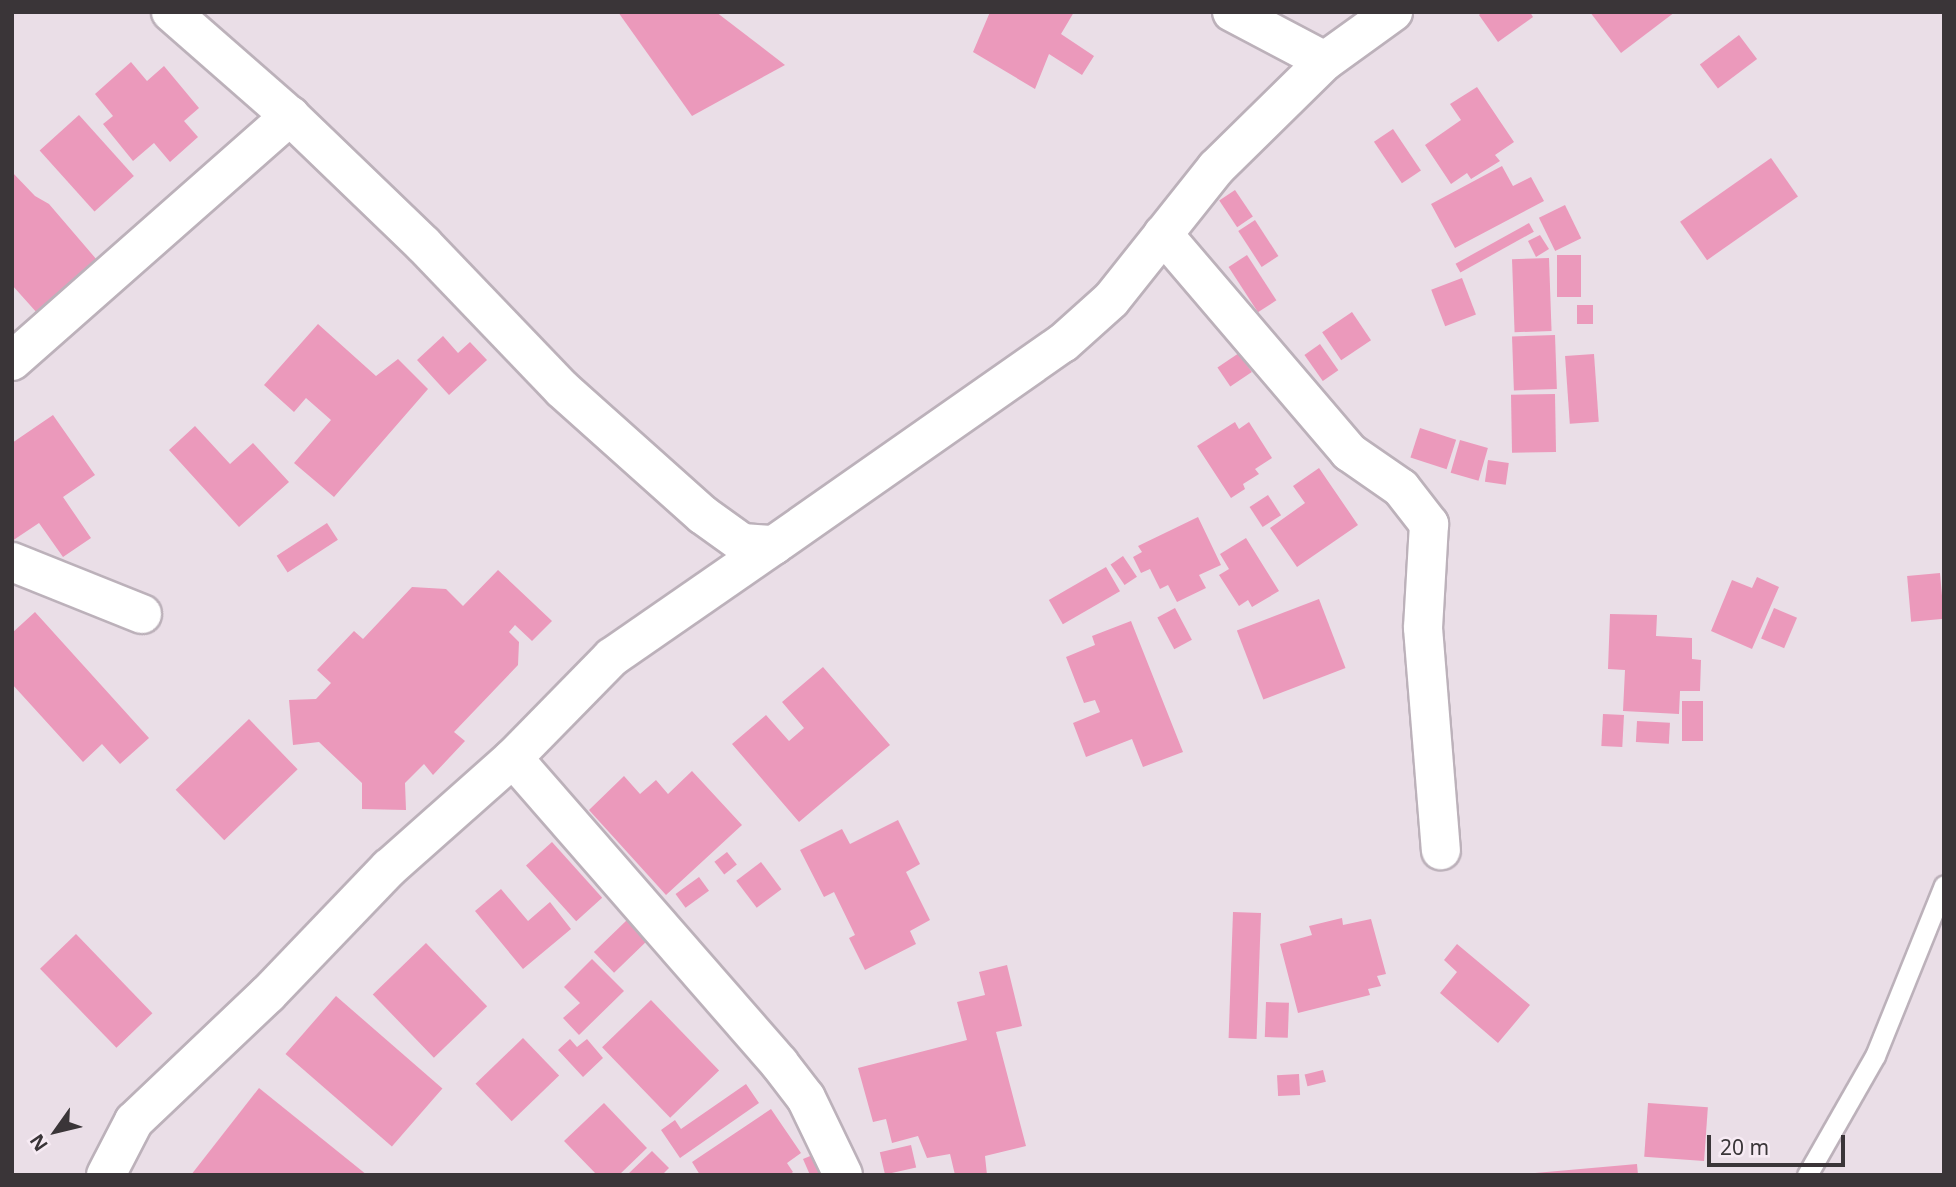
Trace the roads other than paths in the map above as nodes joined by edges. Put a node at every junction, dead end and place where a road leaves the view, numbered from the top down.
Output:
1 (171, 12) edge
2 (1232, 12) edge
3 (1393, 12) edge
4 (1325, 61) junction
5 (290, 116) junction
6 (1163, 234) junction
7 (12, 361) edge
8 (774, 545) junction
9 (12, 562) edge
10 (142, 614) dead end
11 (513, 758) junction
12 (1441, 850) dead end
13 (1944, 885) edge
14 (106, 1175) edge
15 (844, 1175) edge
16 (1807, 1175) edge

1 - 5 street
2 - 4 street
3 - 4 street
4 - 6 street
5 - 7 street
5 - 8 street
6 - 8 street
6 - 12 street
8 - 11 street
9 - 10 street
11 - 14 street
11 - 15 street
13 - 16 lane

